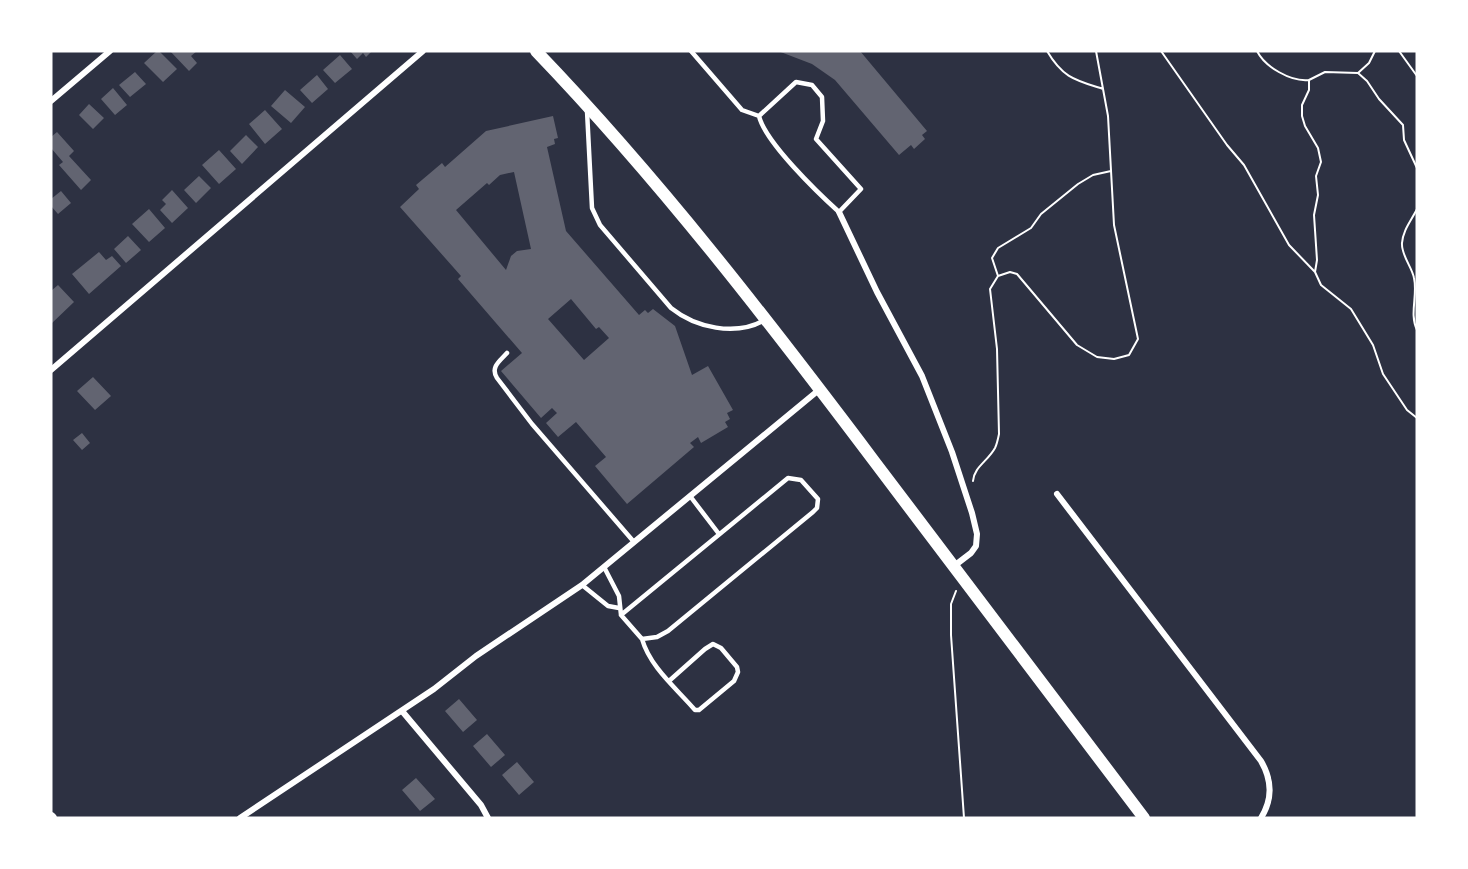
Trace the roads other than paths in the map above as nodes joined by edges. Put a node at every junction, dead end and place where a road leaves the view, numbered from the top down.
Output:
1 (110, 51) edge
2 (423, 51) edge
3 (536, 51) edge
4 (691, 51) edge
5 (51, 101) edge
6 (586, 105) junction
7 (759, 116) junction
8 (840, 212) junction
9 (766, 319) junction
10 (507, 353) dead end
11 (51, 370) edge
12 (820, 389) junction
13 (1057, 494) dead end
14 (690, 495) junction
15 (719, 534) junction
16 (634, 542) junction
17 (604, 567) junction
18 (957, 571) junction
19 (582, 585) junction
20 (619, 608) junction
21 (621, 615) junction
22 (642, 639) junction
23 (669, 681) junction
24 (402, 711) junction
25 (240, 818) edge
26 (488, 818) edge
27 (1144, 818) edge
28 (1261, 818) edge

1 - 5 street
2 - 11 street
3 - 6 main road
4 - 7 lane
6 - 9 main road
6 - 9 lane
7 - 8 lane
7 - 8 lane
8 - 18 street
9 - 12 main road
10 - 16 lane
12 - 14 street
12 - 18 main road
13 - 28 street
14 - 15 lane
14 - 16 street
15 - 21 lane
15 - 22 lane
16 - 17 street
17 - 19 street
17 - 20 lane
18 - 27 main road
19 - 20 lane
19 - 24 street
20 - 21 lane
21 - 22 lane
22 - 23 lane
23 - 23 lane
24 - 25 street
24 - 26 street

